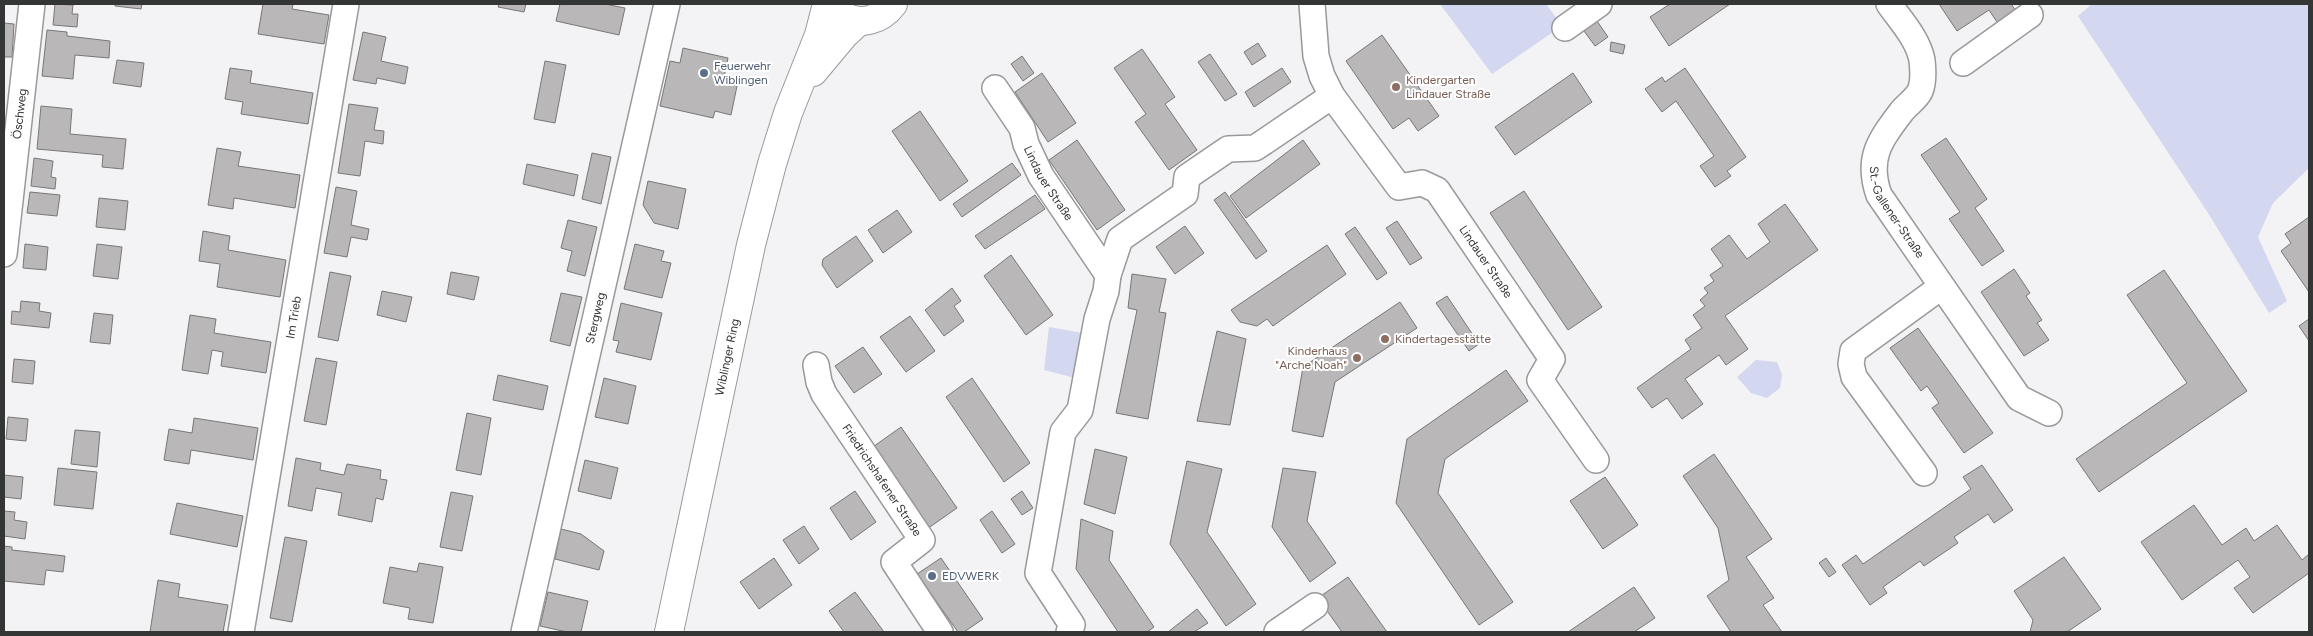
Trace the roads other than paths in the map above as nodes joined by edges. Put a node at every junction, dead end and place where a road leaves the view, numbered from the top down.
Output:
1 (32, 4) edge
2 (346, 4) edge
3 (667, 4) edge
4 (828, 4) edge
5 (893, 4) edge
6 (1312, 4) edge
7 (1889, 4) edge
8 (1597, 7) edge
9 (2030, 15) dead end
10 (859, 21) junction
11 (1565, 28) dead end
12 (1963, 63) dead end
13 (800, 86) junction
14 (995, 88) dead end
15 (1332, 96) junction
16 (4, 254) edge
17 (1108, 275) junction
18 (1941, 287) junction
19 (816, 365) dead end
20 (2050, 413) dead end
21 (1596, 460) dead end
22 (1924, 473) dead end
23 (1315, 606) dead end
24 (241, 632) edge
25 (524, 632) edge
26 (669, 632) edge
27 (940, 632) edge
28 (1070, 632) edge
29 (1277, 632) edge

1 - 16 street, Öschweg
2 - 24 street, Im Trieb
3 - 25 street, Stergweg
4 - 10 main road
4 - 13 main road, Wiblinger Ring
5 - 10 main road
6 - 15 street, Lindauer Straße
7 - 18 street, St.-Gallener-Straße
8 - 11 street
9 - 12 street
10 - 13 main road, Wiblinger Ring
13 - 26 main road, Wiblinger Ring
14 - 17 street, Lindauer Straße
15 - 17 street
15 - 21 street, Lindauer Straße
17 - 28 street
18 - 20 street, St.-Gallener-Straße
18 - 22 street
19 - 27 street, Friedrichshafener Straße
23 - 29 street

